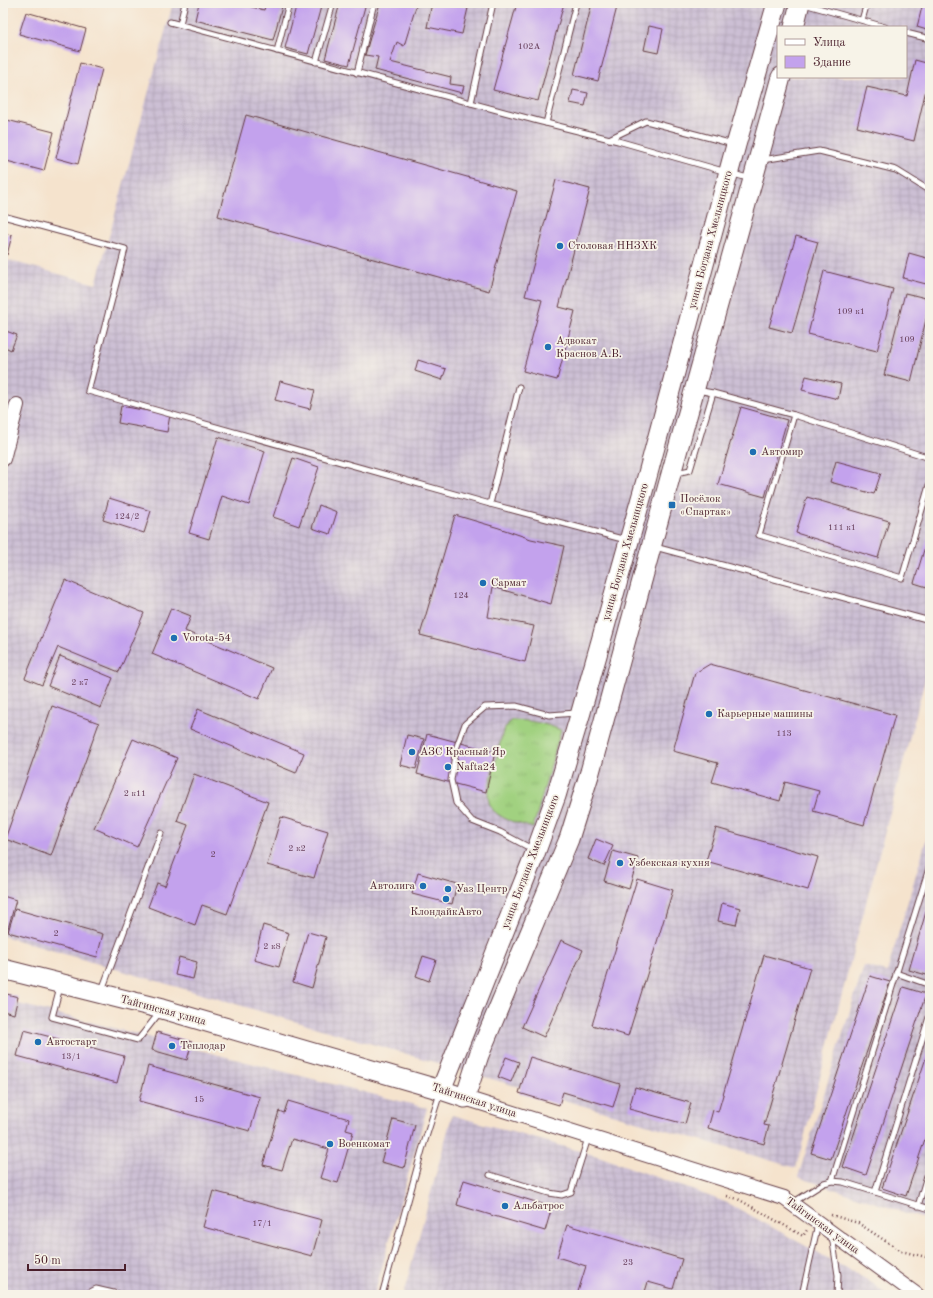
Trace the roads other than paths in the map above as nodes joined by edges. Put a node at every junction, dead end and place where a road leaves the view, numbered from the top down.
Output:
1 (185, 3) edge
2 (289, 3) edge
3 (332, 3) edge
4 (374, 3) edge
5 (493, 3) edge
6 (576, 3) edge
7 (777, 3) edge
8 (800, 3) edge
9 (867, 3) edge
10 (862, 20) junction
11 (170, 22) dead end
12 (180, 24) junction
13 (794, 26) edge
14 (882, 26) edge
15 (907, 33) edge
16 (930, 39) edge
17 (277, 51) junction
18 (316, 62) junction
19 (357, 72) junction
20 (781, 78) edge
21 (470, 103) junction
22 (546, 123) junction
23 (608, 139) junction
24 (736, 145) junction
25 (758, 161) junction
26 (729, 173) junction
27 (753, 179) junction
28 (930, 191) edge
29 (3, 216) edge
30 (519, 387) dead end
31 (695, 390) junction
32 (714, 393) junction
33 (17, 405) dead end
34 (794, 415) junction
35 (930, 458) edge
36 (3, 459) edge
37 (671, 474) junction
38 (930, 482) edge
39 (490, 504) junction
40 (640, 543) junction
41 (930, 621) edge
42 (581, 712) junction
43 (565, 766) junction
44 (590, 772) junction
45 (161, 833) dead end
46 (536, 851) junction
47 (930, 865) edge
48 (3, 969) edge
49 (896, 973) junction
50 (61, 984) junction
51 (930, 985) edge
52 (101, 994) junction
53 (162, 1010) junction
54 (930, 1014) edge
55 (441, 1090) junction
56 (465, 1098) junction
57 (588, 1137) junction
58 (930, 1166) edge
59 (490, 1175) dead end
60 (832, 1181) junction
61 (875, 1192) junction
62 (792, 1204) junction
63 (918, 1206) junction
64 (930, 1210) edge
65 (818, 1223) junction
66 (831, 1232) junction
67 (85, 1295) edge
68 (122, 1295) edge
69 (382, 1295) edge
70 (802, 1295) edge
71 (837, 1295) edge
72 (917, 1295) edge

1 - 12 lane
2 - 17 lane
3 - 18 lane
4 - 19 lane
5 - 21 lane
6 - 22 lane
7 - 24 highway, улица Богдана Хмельницкого
8 - 10 lane
8 - 13 highway
9 - 10 lane
10 - 14 lane
11 - 12 lane
12 - 17 lane
15 - 16 lane
17 - 18 lane
18 - 19 lane
19 - 21 lane
20 - 25 highway, улица Богдана Хмельницкого
21 - 22 lane
22 - 23 lane
23 - 24 lane
23 - 26 lane
24 - 26 highway, улица Богдана Хмельницкого
25 - 27 highway, улица Богдана Хмельницкого
25 - 28 lane
26 - 27 lane
26 - 40 highway, улица Богдана Хмельницкого
27 - 31 highway, улица Богдана Хмельницкого
29 - 39 lane
30 - 39 lane
31 - 32 lane
31 - 37 highway, улица Богдана Хмельницкого
32 - 34 lane
32 - 37 lane
33 - 36 main road
34 - 35 lane
34 - 38 lane
37 - 40 highway, улица Богдана Хмельницкого
39 - 40 lane
40 - 41 lane
40 - 42 highway, улица Богдана Хмельницкого
40 - 44 highway, улица Богдана Хмельницкого
42 - 43 highway, улица Богдана Хмельницкого
42 - 46 lane
43 - 44 highway
43 - 46 highway, улица Богдана Хмельницкого
44 - 56 highway, улица Богдана Хмельницкого
45 - 52 lane
46 - 55 highway, улица Богдана Хмельницкого
47 - 49 lane
48 - 50 highway, Тайгинская улица
49 - 51 lane
49 - 60 lane
50 - 52 highway, Тайгинская улица
50 - 53 lane
52 - 53 highway, Тайгинская улица
53 - 55 highway, Тайгинская улица
54 - 61 lane
55 - 56 highway, Тайгинская улица
55 - 69 lane
56 - 57 main road, Тайгинская улица
57 - 59 lane
57 - 62 main road, Тайгинская улица
58 - 63 lane
60 - 61 lane
60 - 62 lane
61 - 63 lane
62 - 65 main road, Тайгинская улица
63 - 64 lane
65 - 66 main road, Тайгинская улица
65 - 70 lane
66 - 71 lane
66 - 72 main road, Тайгинская улица
67 - 68 lane

